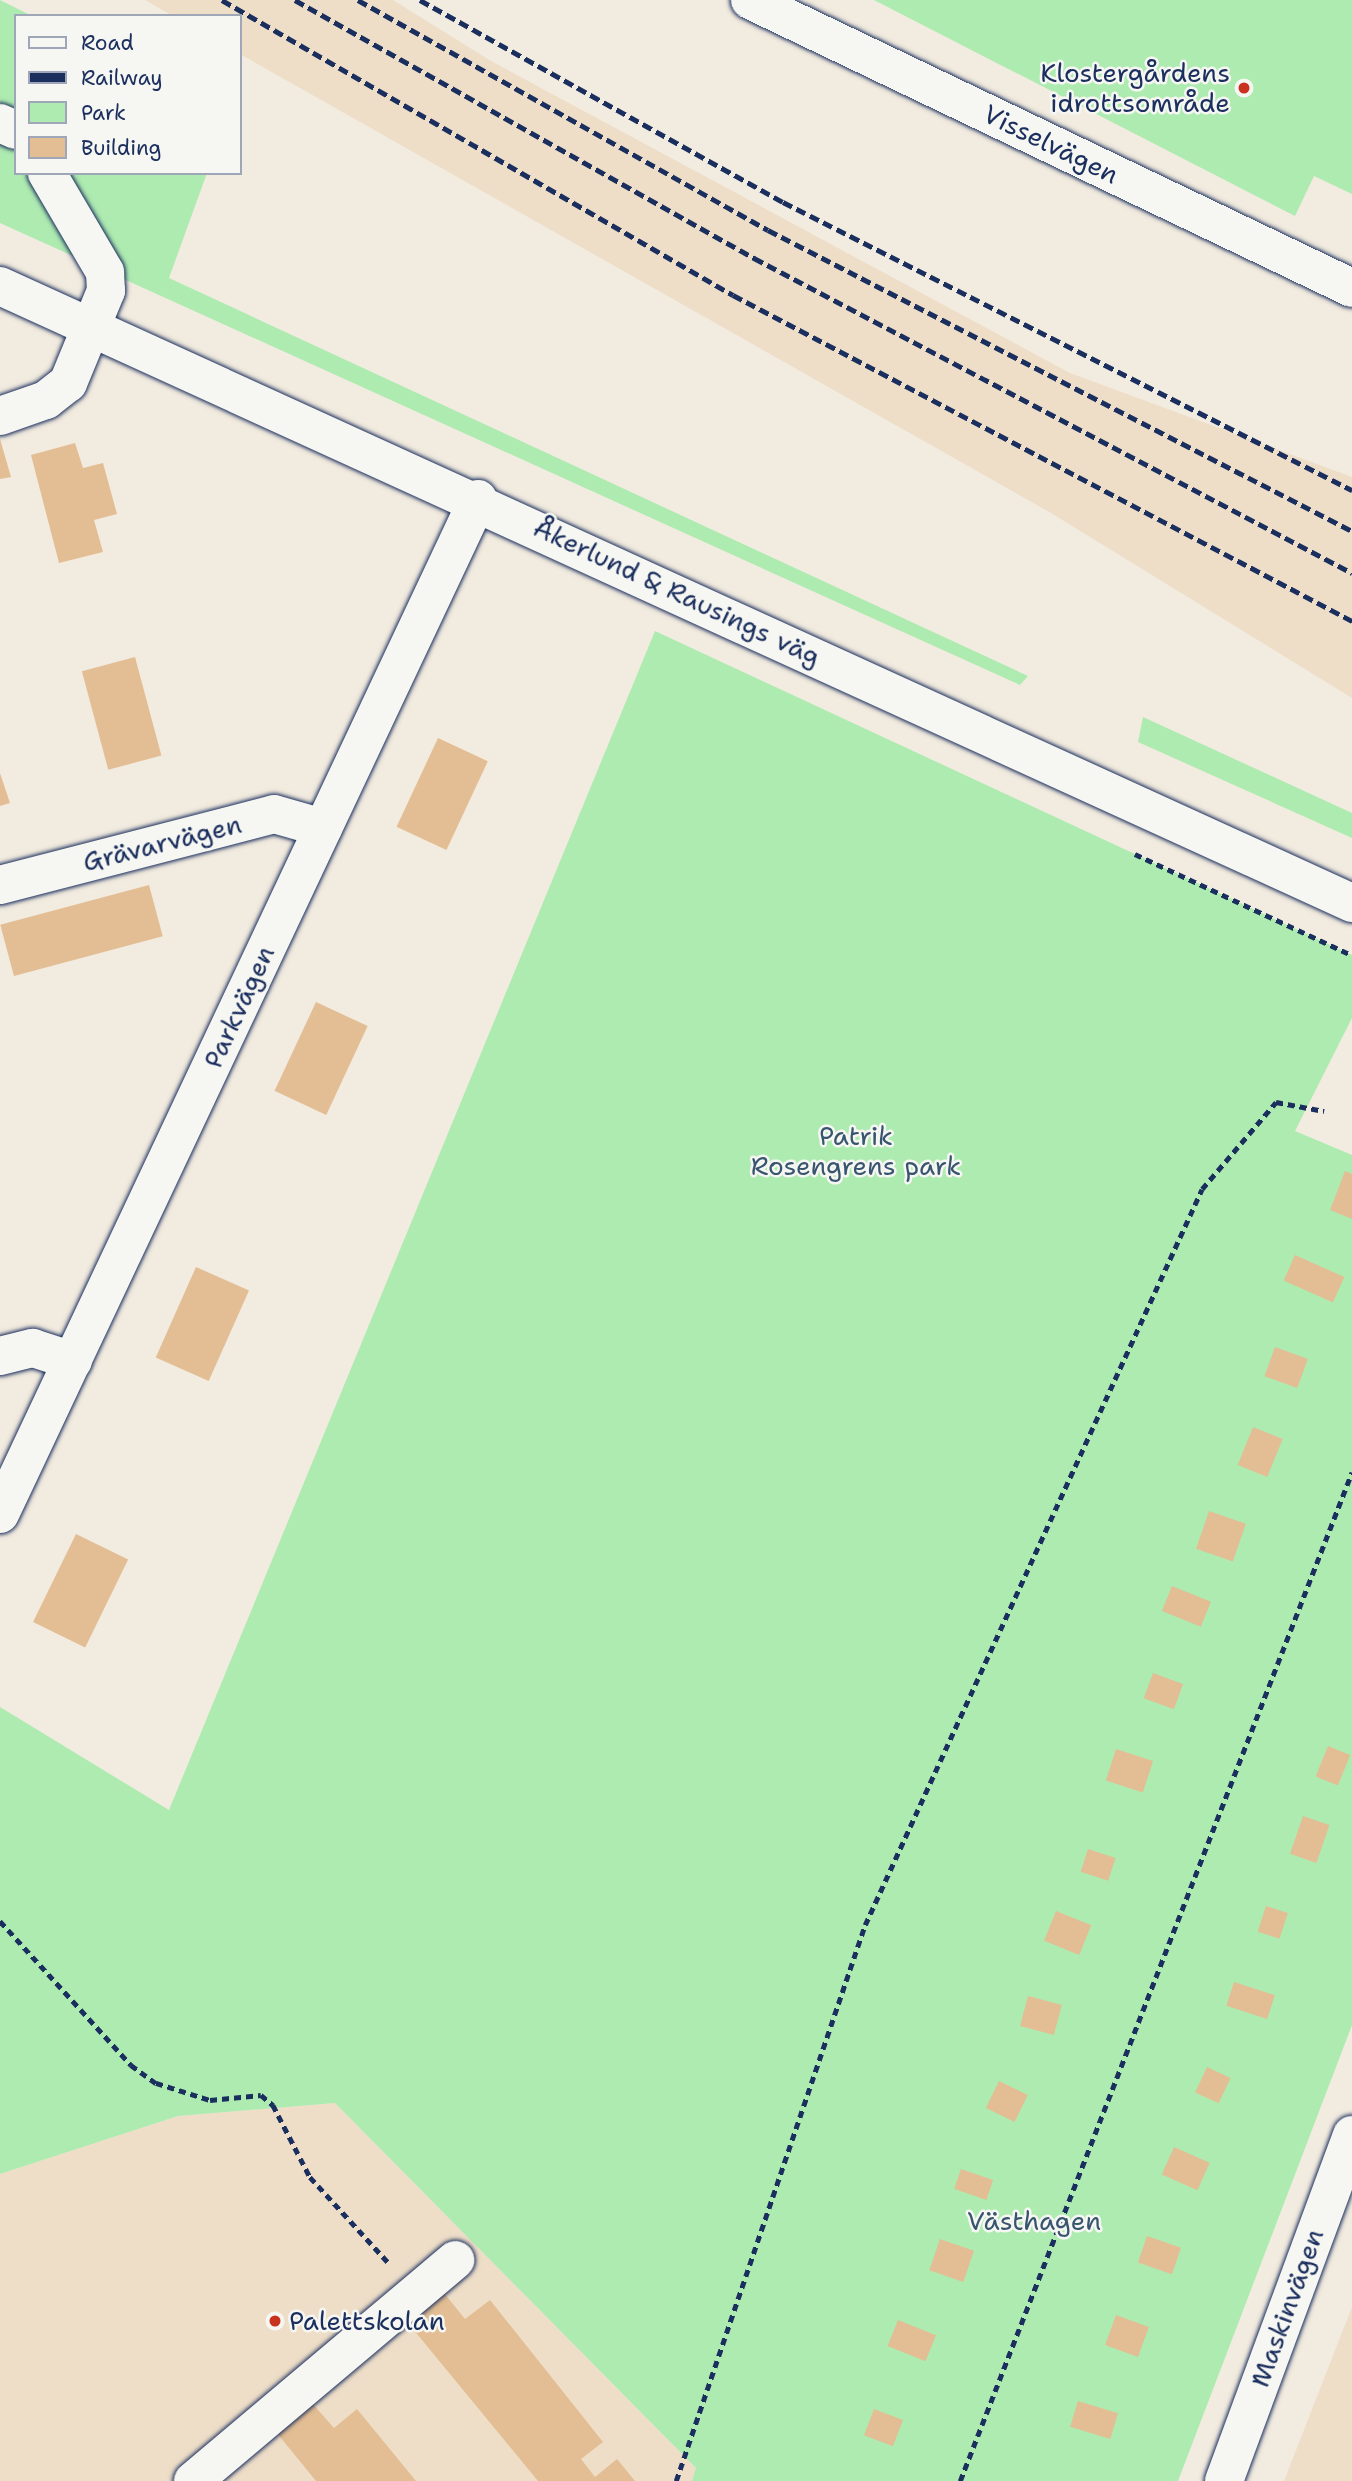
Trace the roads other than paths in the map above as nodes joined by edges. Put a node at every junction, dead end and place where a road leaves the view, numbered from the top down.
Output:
1 (750, 0) edge
2 (48, 175) edge
3 (0, 286) edge
4 (1352, 288) edge
5 (93, 329) junction
6 (0, 416) edge
7 (478, 499) junction
8 (323, 828) junction
9 (0, 884) edge
10 (1352, 903) edge
11 (0, 1356) edge
12 (73, 1361) junction
13 (0, 1514) edge
14 (1352, 2135) edge
15 (455, 2260) dead end
16 (193, 2481) edge
17 (1223, 2481) edge

1 - 4 street, Visselvägen
2 - 5 street
3 - 5 street, Åkerlund & Rausings väg
5 - 6 street
5 - 7 street, Åkerlund & Rausings väg
7 - 8 street, Parkvägen
7 - 10 street, Åkerlund & Rausings väg
8 - 9 street, Grävarvägen
8 - 12 street, Parkvägen
11 - 12 street
12 - 13 street, Parkvägen
14 - 17 street, Maskinvägen
15 - 16 street

